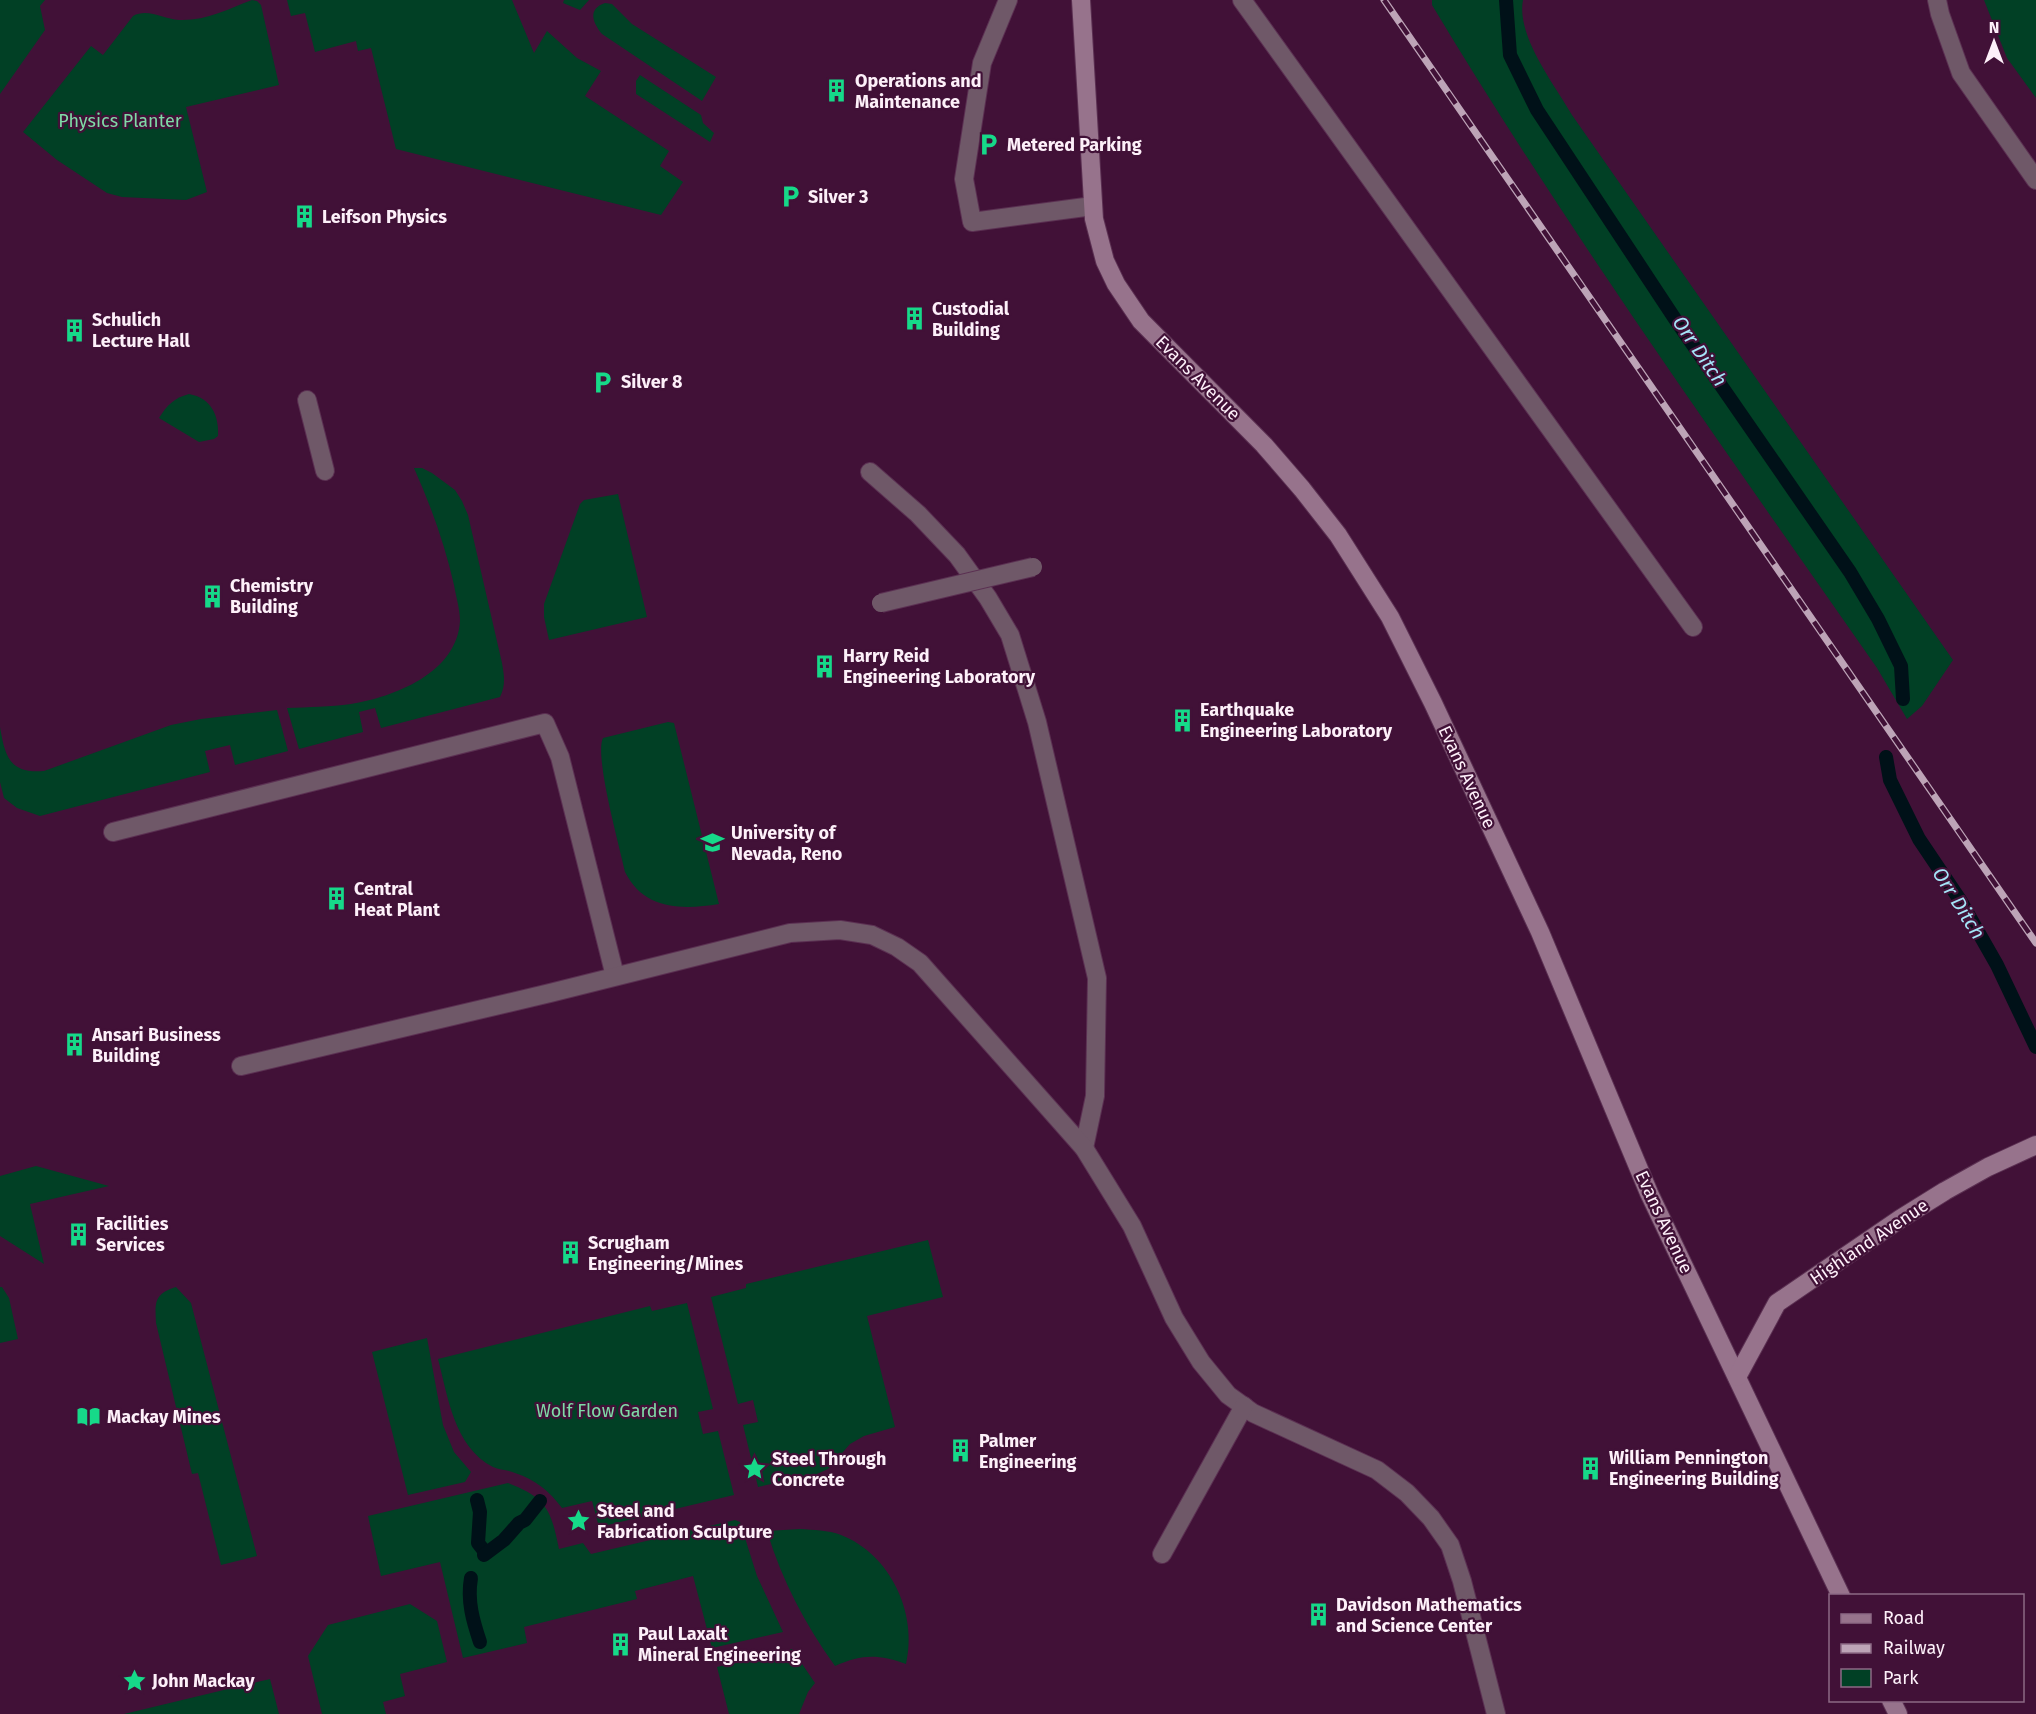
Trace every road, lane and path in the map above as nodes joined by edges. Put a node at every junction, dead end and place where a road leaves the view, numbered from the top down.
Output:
1 (1008, 0) edge
2 (1081, 0) edge
3 (1242, 0) edge
4 (1937, 0) edge
5 (2036, 180) edge
6 (1093, 206) junction
7 (307, 400) dead end
8 (325, 471) dead end
9 (870, 472) dead end
10 (1033, 567) dead end
11 (881, 603) dead end
12 (1693, 627) dead end
13 (113, 832) dead end
14 (615, 976) junction
15 (240, 1066) dead end
16 (2036, 1145) edge
17 (1084, 1148) junction
18 (1737, 1377) junction
19 (1244, 1406) junction
20 (1162, 1554) dead end
21 (1840, 1594) edge
22 (1496, 1714) edge

1 - 6 street
2 - 6 street, Evans Avenue
3 - 12 street
4 - 5 street
6 - 18 street, Evans Avenue
7 - 8 street
9 - 17 street
10 - 11 street, bridge
13 - 14 street
14 - 15 street
14 - 17 street
16 - 18 street, Highland Avenue
17 - 19 street
18 - 21 street, Evans Avenue
19 - 20 street
19 - 22 street

